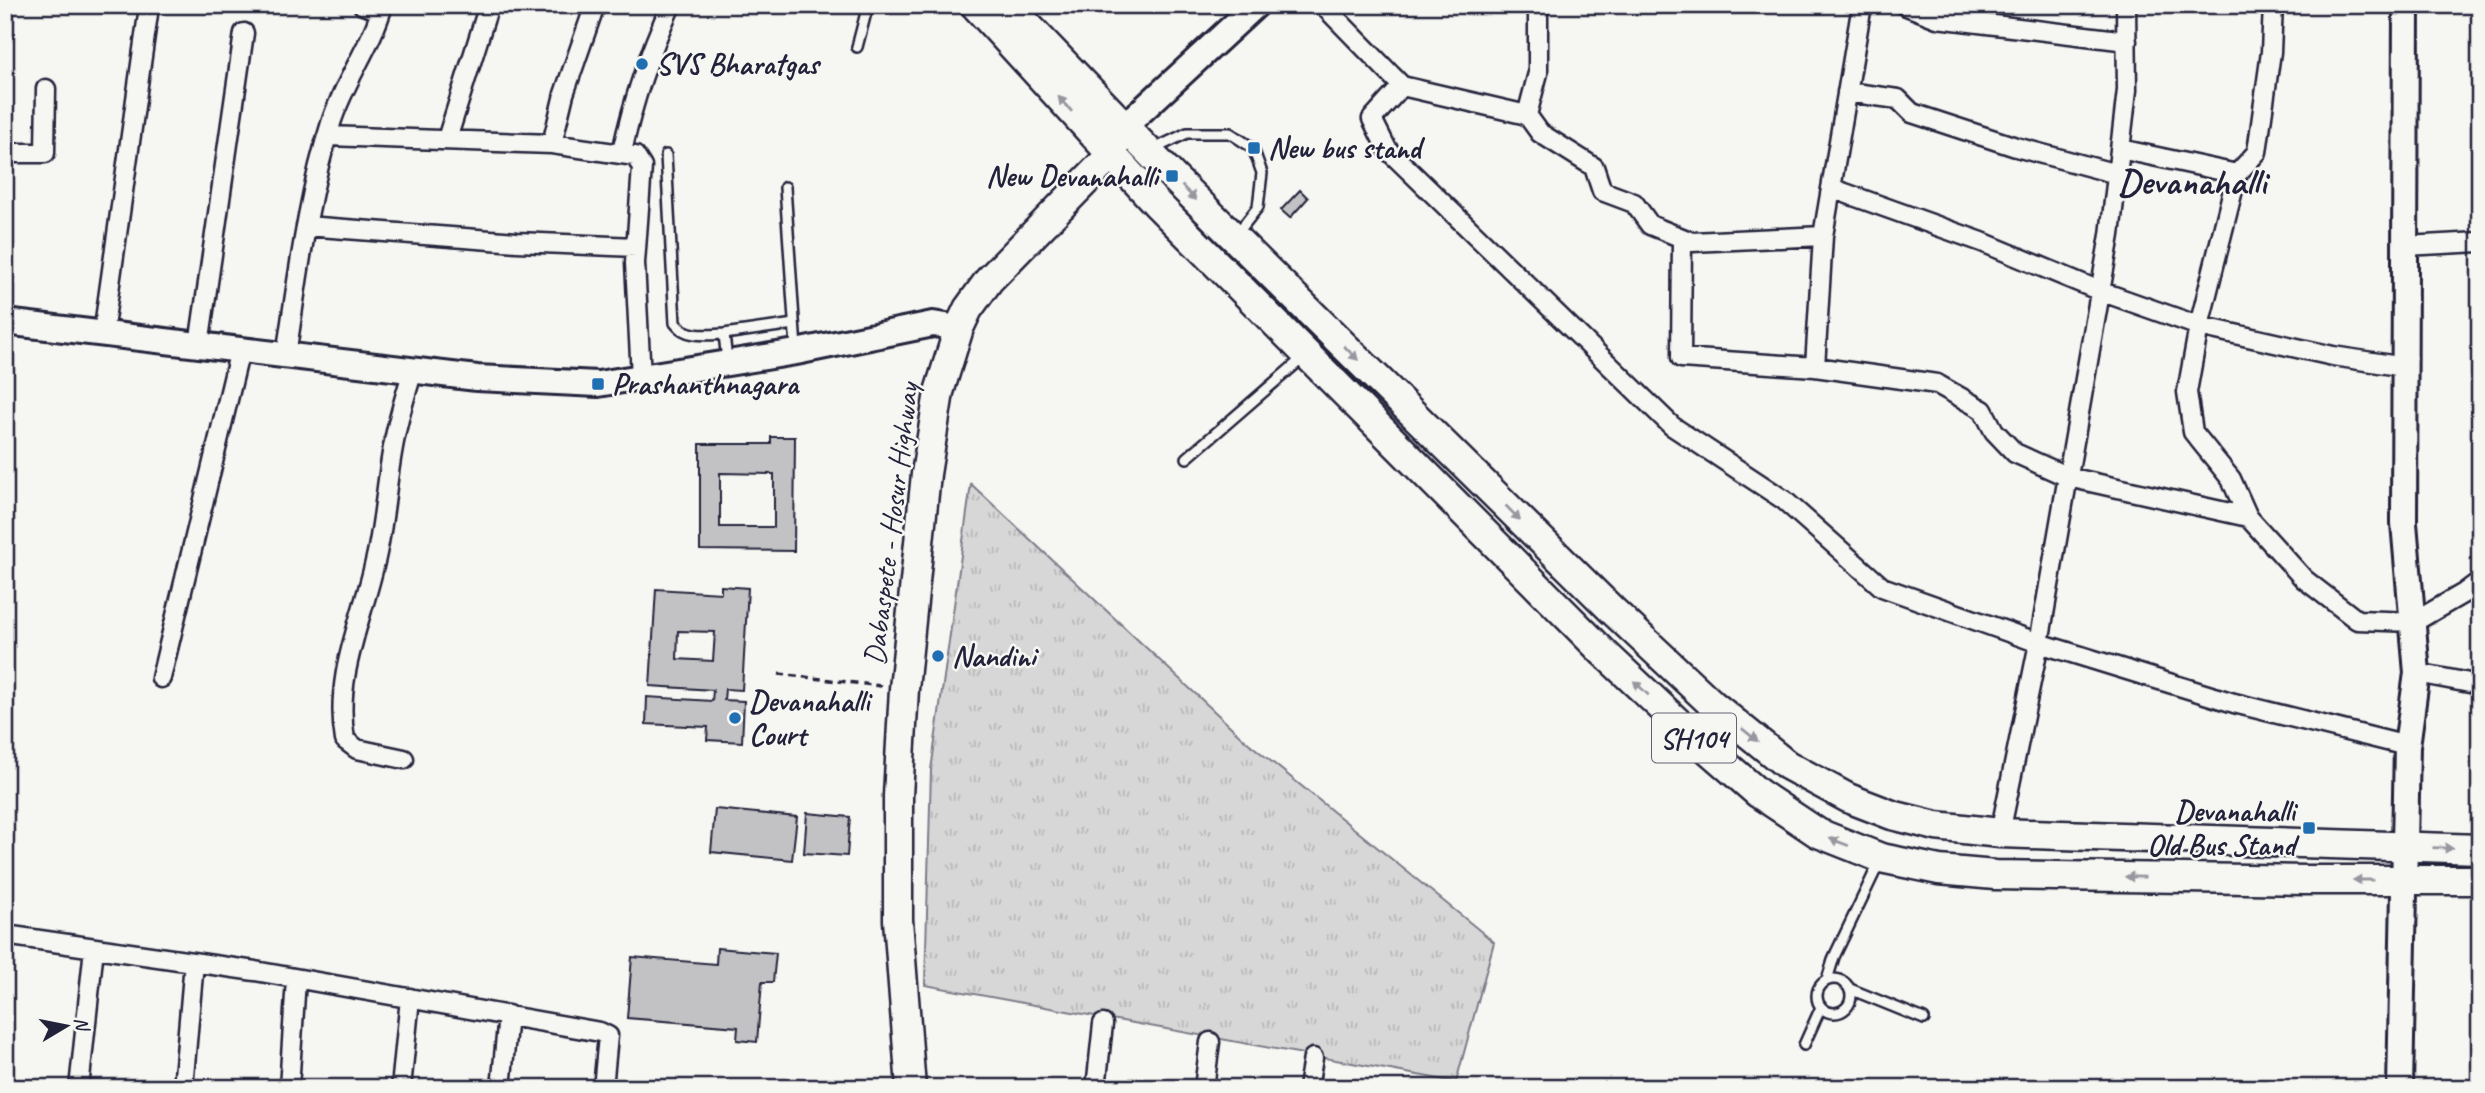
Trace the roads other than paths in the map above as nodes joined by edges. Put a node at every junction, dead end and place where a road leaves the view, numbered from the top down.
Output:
1 (363, 5) edge
2 (489, 5) edge
3 (595, 5) edge
4 (671, 5) edge
5 (868, 5) edge
6 (975, 5) edge
7 (1008, 5) edge
8 (1256, 5) edge
9 (1323, 5) edge
10 (1538, 5) edge
11 (1862, 5) edge
12 (1904, 5) edge
13 (2126, 5) edge
14 (2273, 5) edge
15 (2406, 5) edge
16 (382, 8) edge
17 (148, 13) dead end
18 (244, 33) dead end
19 (2127, 41) junction
20 (857, 47) dead end
21 (1402, 86) junction
22 (46, 89) dead end
23 (1847, 92) junction
24 (1527, 115) junction
25 (1124, 127) junction
26 (328, 135) junction
27 (447, 139) junction
28 (552, 144) junction
29 (2120, 149) junction
30 (622, 152) junction
31 (5, 153) edge
32 (666, 155) dead end
33 (1111, 155) junction
34 (1140, 165) junction
35 (2117, 174) junction
36 (2237, 174) junction
37 (785, 187) dead end
38 (1831, 188) junction
39 (306, 226) junction
40 (1823, 236) junction
41 (1234, 237) junction
42 (1682, 238) junction
43 (2480, 242) edge
44 (2405, 246) junction
45 (636, 247) junction
46 (2100, 290) junction
47 (5, 323) edge
48 (794, 324) junction
49 (2199, 326) junction
50 (959, 328) junction
51 (103, 334) junction
52 (724, 334) junction
53 (199, 345) junction
54 (240, 350) junction
55 (796, 352) junction
56 (1307, 354) junction
57 (286, 355) junction
58 (727, 363) junction
59 (1815, 367) junction
60 (2405, 367) junction
61 (413, 370) junction
62 (641, 377) junction
63 (1187, 458) dead end
64 (2068, 477) junction
65 (2248, 517) junction
66 (2480, 581) edge
67 (2414, 622) junction
68 (2039, 643) junction
69 (2417, 673) junction
70 (161, 678) dead end
71 (2480, 685) edge
72 (2407, 746) junction
73 (404, 759) dead end
74 (2000, 833) junction
75 (2405, 847) junction
76 (2480, 849) edge
77 (1881, 858) junction
78 (2403, 880) junction
79 (2480, 880) edge
80 (5, 935) edge
81 (94, 948) junction
82 (194, 962) junction
83 (296, 979) junction
84 (1827, 980) junction
85 (1850, 989) junction
86 (410, 998) junction
87 (1821, 1007) junction
88 (508, 1015) junction
89 (1924, 1018) dead end
90 (1103, 1024) dead end
91 (1210, 1042) dead end
92 (1804, 1045) dead end
93 (1313, 1058) dead end
94 (79, 1088) edge
95 (183, 1088) edge
96 (289, 1088) edge
97 (401, 1088) edge
98 (501, 1088) edge
99 (603, 1088) edge
100 (911, 1088) edge
101 (1096, 1088) edge
102 (1204, 1088) edge
103 (1308, 1088) edge
104 (2400, 1088) edge

1 - 16 street
2 - 27 street
3 - 28 street
4 - 30 street
5 - 20 lane
33 -> 6 main road
7 - 25 main road
8 - 25 street
9 - 21 street
10 - 24 street
11 - 23 street
12 - 19 street
13 - 19 street
14 - 36 street
15 - 44 street
16 - 26 street
17 - 51 street
18 - 53 street
19 - 29 street
21 - 24 street
21 - 68 street
22 - 31 street
23 - 35 street
23 - 38 street
24 - 42 street
25 - 33 main road, Dabaspete - Hosur Highway
25 - 34 main road, SH104
26 - 27 street
26 - 39 street
27 - 28 street
28 - 30 street
29 - 35 street
29 - 36 street
30 - 45 street
32 - 52 lane
33 - 34 main road, SH104
33 - 50 main road, Dabaspete - Hosur Highway
34 -> 41 main road, SH104
34 - 41 lane
34 - 56 main road, SH104
35 - 46 street
36 - 49 street
37 - 48 lane
38 - 40 street
38 - 46 street
39 - 45 street
39 - 57 street
40 - 42 street
40 - 59 street
41 -> 74 main road, SH104
42 - 59 street
43 - 44 street
44 - 60 street
45 - 62 street
46 - 49 street
46 - 64 street
47 - 51 street
48 - 52 lane
48 - 55 lane
49 - 60 street
49 - 65 street
50 - 55 street
50 - 100 main road, Dabaspete - Hosur Highway
51 - 53 street
52 - 58 lane
53 - 54 street
54 - 57 street
54 - 70 street
55 - 58 street
56 - 63 lane
77 -> 56 main road, SH104
57 - 61 street
58 - 62 street
59 - 64 street
60 - 67 street
61 - 62 street
61 - 73 street
64 - 65 street
64 - 68 street
65 - 67 street
66 - 67 street
67 - 69 street
68 - 72 street
68 - 74 street
69 - 71 street
69 - 72 street
72 - 75 street
74 - 75 main road, SH104
75 -> 76 main road, SH104
75 - 78 street
78 -> 77 main road, SH104
77 - 84 lane
78 - 79 main road, SH104
78 - 104 street
80 - 81 street
81 - 82 street
81 - 94 street
82 - 83 street
82 - 95 street
83 - 86 street
83 - 96 street
84 - 85 lane
84 - 87 lane
85 - 87 lane
85 - 89 lane
86 - 88 street
86 - 97 street
87 - 92 lane
88 - 98 street
88 - 99 street
90 - 101 street
91 - 102 street
93 - 103 street

